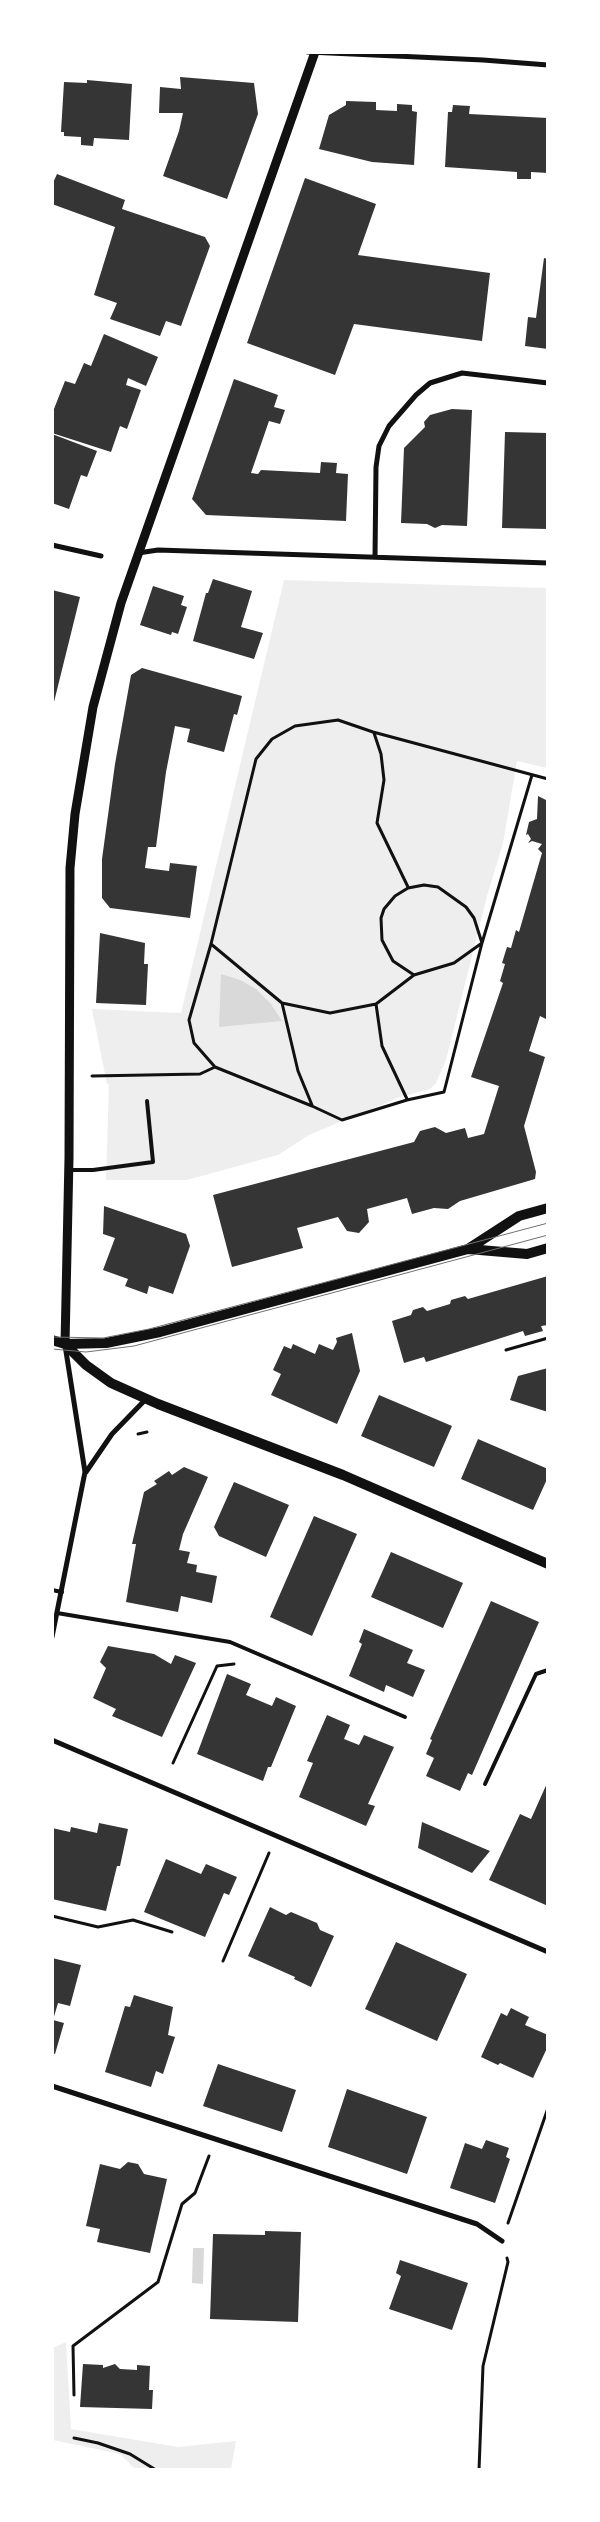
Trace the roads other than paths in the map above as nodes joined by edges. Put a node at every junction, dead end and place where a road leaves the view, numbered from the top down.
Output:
1 (308, 52) edge
2 (315, 53) edge
3 (548, 65) edge
4 (548, 383) edge
5 (52, 545) edge
6 (138, 553) junction
7 (101, 556) dead end
8 (375, 557) junction
9 (548, 563) edge
10 (147, 1102) dead end
11 (69, 1170) junction
12 (548, 1208) edge
13 (548, 1248) edge
14 (468, 1249) junction
15 (52, 1340) edge
16 (64, 1344) junction
17 (146, 1399) junction
18 (85, 1472) junction
19 (548, 1564) edge
20 (52, 1590) edge
21 (62, 1592) junction
22 (58, 1613) junction
23 (52, 1637) edge
24 (548, 1670) edge
25 (405, 1717) dead end
26 (52, 1740) edge
27 (485, 1784) dead end
28 (548, 1952) edge
29 (52, 2086) edge
30 (502, 2241) road end

1 - 2 street
2 - 3 street
2 - 6 street
4 - 8 street
5 - 7 street
6 - 8 street
6 - 11 street
8 - 9 street
10 - 11 lane
11 - 16 street
12 - 14 main road
13 - 14 main road
14 - 16 main road
15 - 16 main road
16 - 17 main road
16 - 18 street
17 - 18 street
17 - 19 main road
18 - 21 street
20 - 21 lane
21 - 22 street
22 - 23 street
22 - 25 lane
24 - 27 lane
26 - 28 street
29 - 30 street

